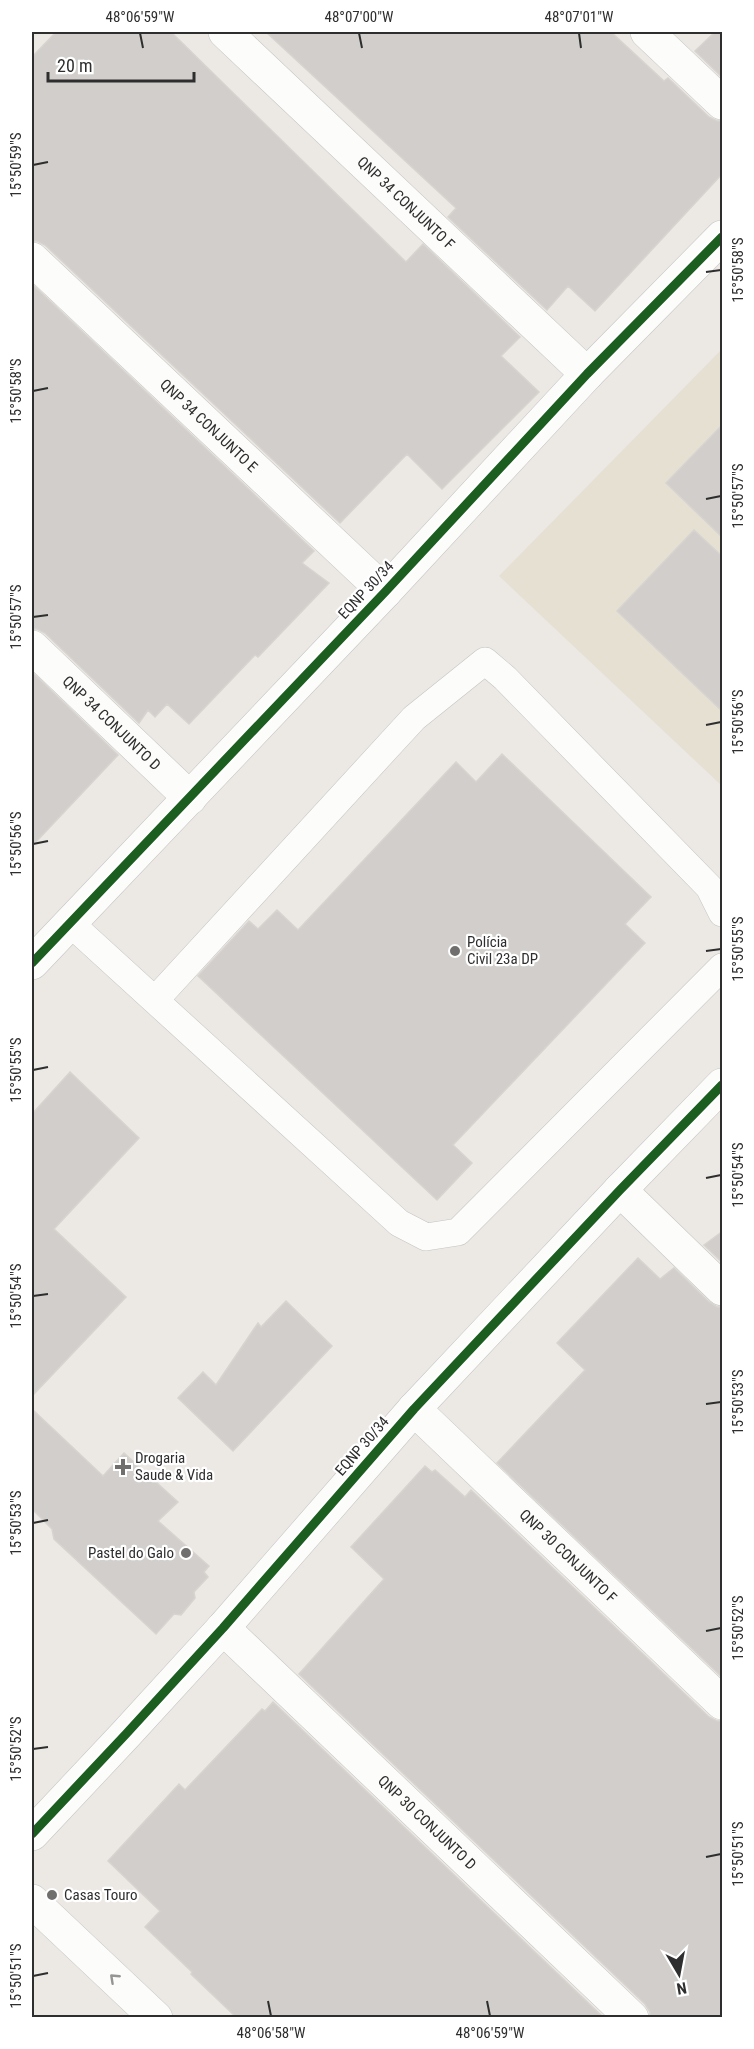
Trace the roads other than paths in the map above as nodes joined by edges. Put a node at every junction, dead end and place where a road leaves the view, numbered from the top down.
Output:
1 (225, 32) edge
2 (647, 32) edge
3 (723, 103) edge
4 (723, 237) edge
5 (32, 259) edge
6 (587, 374) junction
7 (385, 592) junction
8 (32, 647) edge
9 (190, 798) junction
10 (723, 913) edge
11 (70, 923) junction
12 (32, 963) edge
13 (723, 967) edge
14 (155, 1000) junction
15 (723, 1085) edge
16 (621, 1190) junction
17 (723, 1289) edge
18 (414, 1409) junction
19 (223, 1628) junction
20 (723, 1703) edge
21 (32, 1834) edge
22 (32, 1901) edge
23 (156, 2018) edge
24 (632, 2018) edge

1 - 6 street, QNP 34 CONJUNTO F
2 - 3 street
4 - 6 street, EQNP 30/34
5 - 7 street, QNP 34 CONJUNTO E
6 - 7 street, EQNP 30/34
7 - 9 street, EQNP 30/34
8 - 9 street, QNP 34 CONJUNTO D
9 - 11 street, EQNP 30/34
10 - 14 lane
11 - 12 street, EQNP 30/34
11 - 14 lane
13 - 14 lane
15 - 16 street, EQNP 30/34
16 - 17 street
16 - 18 street, EQNP 30/34
18 - 19 street, EQNP 30/34
18 - 20 street, QNP 30 CONJUNTO F
19 - 21 street, EQNP 30/34
19 - 24 street, QNP 30 CONJUNTO D
23 -> 22 street

